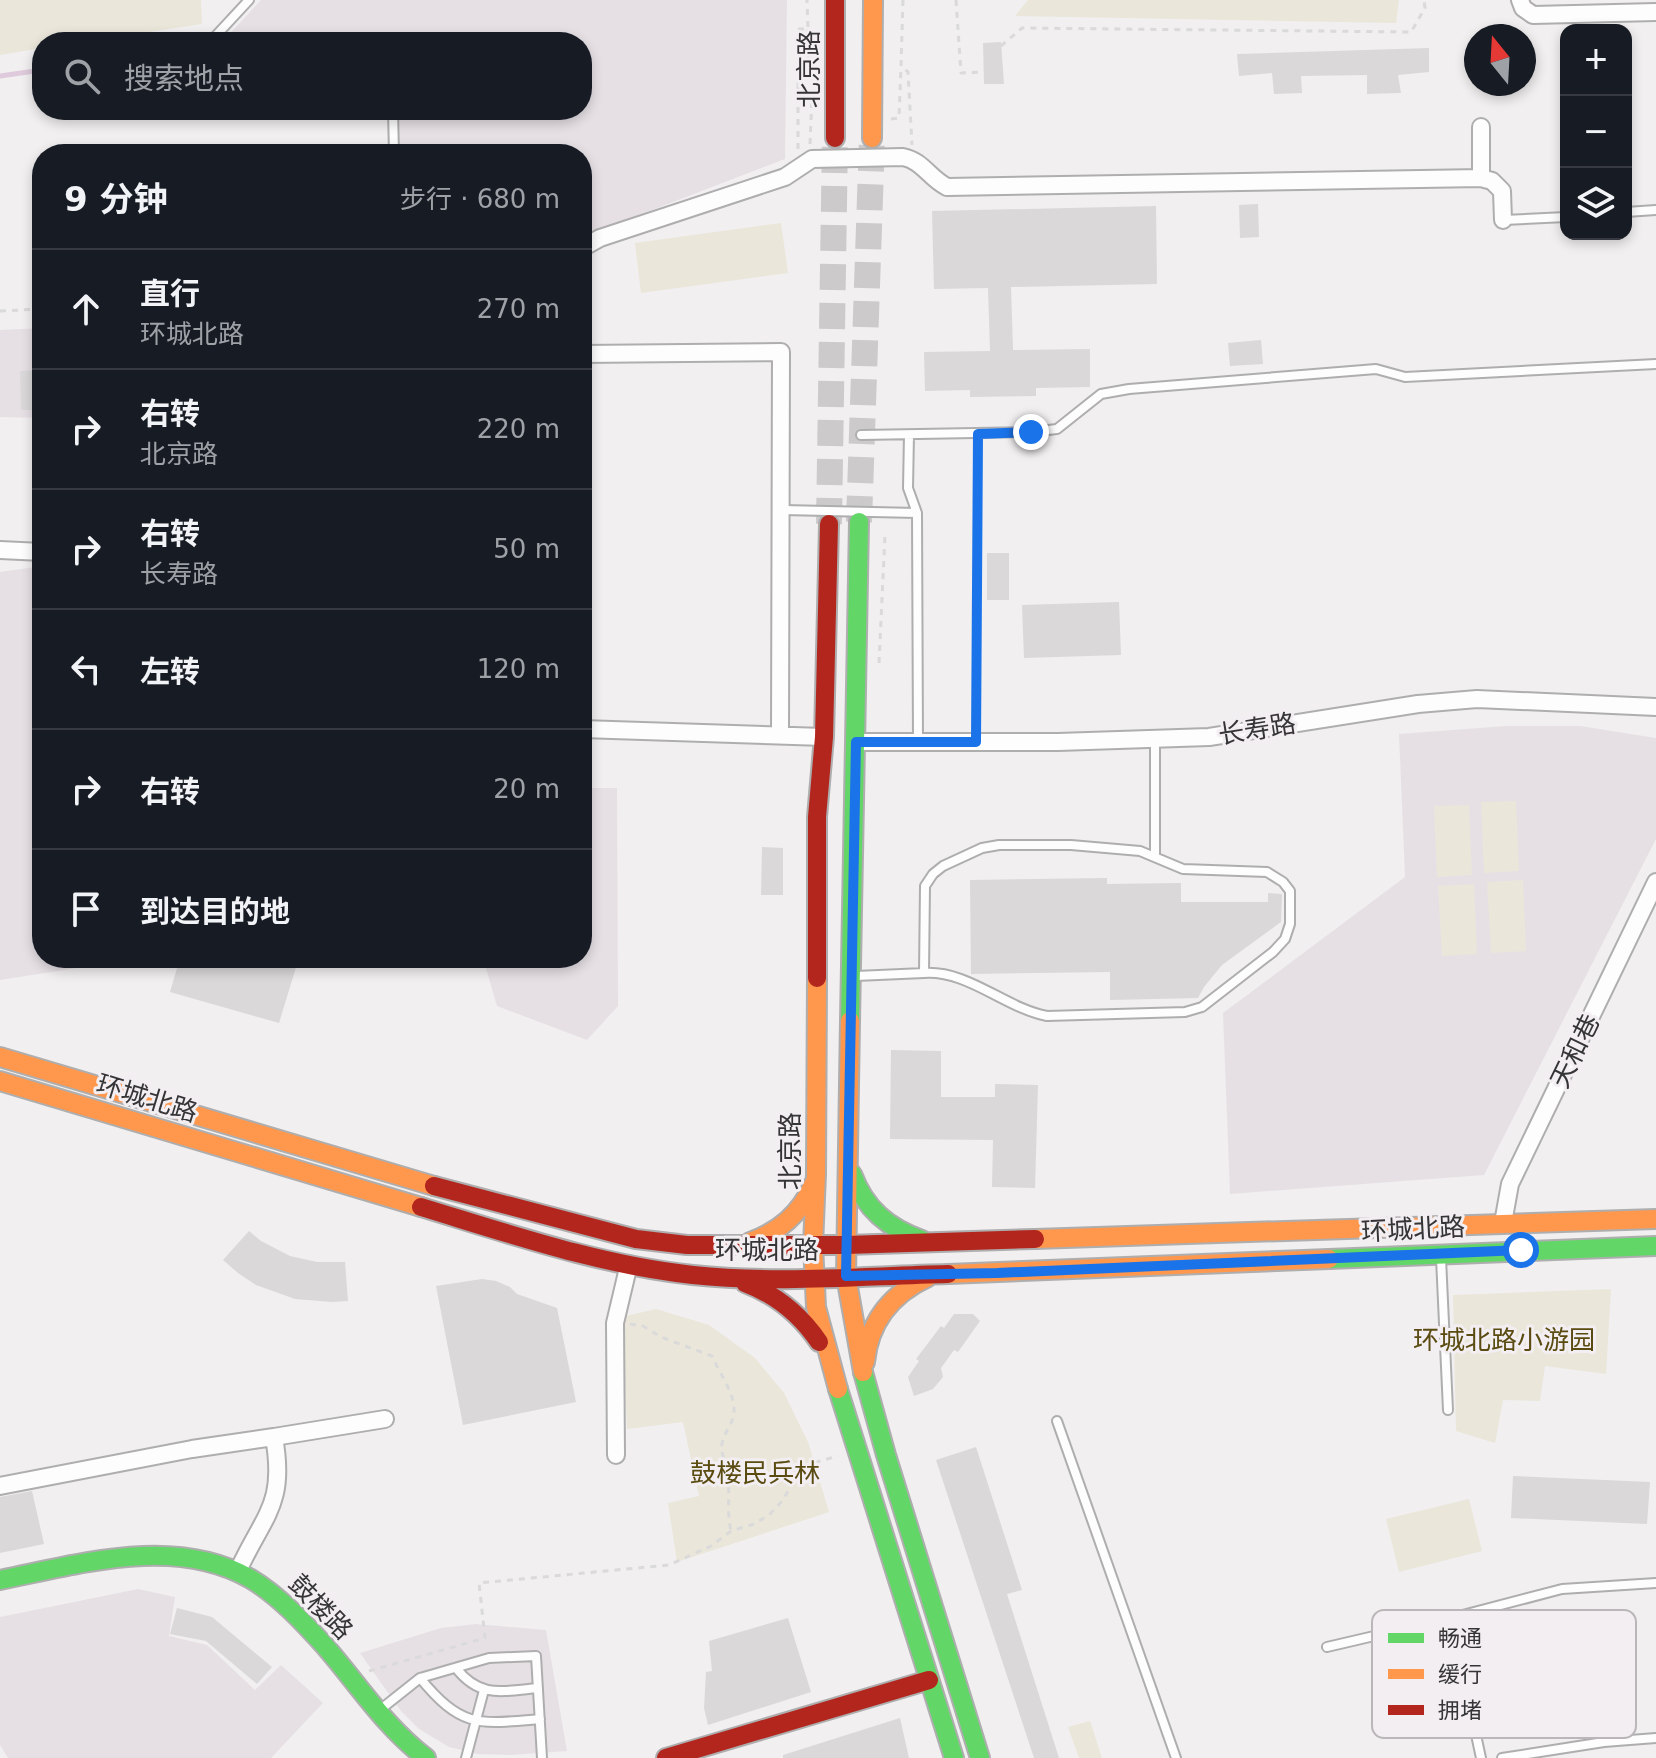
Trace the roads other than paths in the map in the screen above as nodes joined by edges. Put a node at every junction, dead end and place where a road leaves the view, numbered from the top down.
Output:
1 (249, 0) edge
2 (835, 0) edge
3 (873, 0) edge
4 (1520, 0) edge
5 (1656, 12) edge
6 (219, 32) edge
7 (393, 120) edge
8 (1481, 127) dead end
9 (835, 138) tunnel mouth
10 (872, 138) tunnel mouth
11 (394, 144) edge
12 (1481, 178) junction
13 (1656, 210) edge
14 (1632, 212) edge
15 (1560, 217) edge
16 (1503, 220) joint
17 (592, 242) edge
18 (592, 354) edge
19 (1656, 364) edge
20 (861, 435) dead end
21 (909, 435) junction
22 (783, 510) junction
23 (917, 513) junction
24 (859, 522) tunnel mouth
25 (829, 524) tunnel mouth
26 (0, 550) edge
27 (32, 552) edge
28 (1656, 707) edge
29 (592, 729) edge
30 (780, 735) junction
31 (824, 737) junction
32 (1155, 739) junction
33 (856, 742) junction
34 (918, 742) junction
35 (1155, 855) junction
36 (1656, 882) edge
37 (924, 973) junction
38 (852, 976) junction
39 (0, 1057) edge
40 (0, 1081) edge
41 (849, 1163) junction
42 (816, 1174) junction
43 (1656, 1219) edge
44 (1503, 1223) junction
45 (933, 1242) junction
46 (741, 1245) junction
47 (813, 1245) junction
48 (846, 1245) junction
49 (1656, 1246) edge
50 (1441, 1254) junction
51 (629, 1264) junction
52 (944, 1274) junction
53 (846, 1276) junction
54 (718, 1277) junction
55 (814, 1277) junction
56 (832, 1371) junction
57 (866, 1382) junction
58 (1448, 1410) dead end
59 (385, 1419) dead end
60 (1057, 1421) dead end
61 (274, 1437) junction
62 (616, 1455) dead end
63 (0, 1486) edge
64 (238, 1571) junction
65 (0, 1580) edge
66 (1656, 1583) edge
67 (0, 1593) edge
68 (1482, 1610) edge
69 (1372, 1636) edge
70 (1327, 1647) dead end
71 (456, 1668) junction
72 (420, 1678) junction
73 (930, 1686) junction
74 (538, 1688) junction
75 (484, 1690) junction
76 (377, 1712) junction
77 (540, 1719) junction
78 (476, 1721) junction
79 (1477, 1738) edge
80 (1656, 1738) edge
81 (405, 1758) edge
82 (426, 1758) edge
83 (466, 1758) edge
84 (542, 1758) edge
85 (666, 1758) edge
86 (709, 1758) edge
87 (954, 1758) edge
88 (980, 1758) edge
89 (1176, 1758) edge
90 (1481, 1758) edge
91 (1502, 1758) edge

1 - 6 lane
2 - 9 main road, 北京路
3 - 10 main road
4 - 5 street
7 - 11 lane
8 - 12 street
12 - 16 street
12 - 17 street
13 - 14 lane
15 - 16 lane
18 - 22 street
19 - 21 lane
20 - 21 lane
21 - 23 lane
22 - 23 lane
22 - 30 street
23 - 34 lane
24 - 33 main road
25 - 31 main road, 北京路
26 - 27 street
28 - 32 street, 长寿路
29 - 30 street
30 - 31 street
31 - 42 main road, 北京路
32 - 34 street, 长寿路
32 - 35 lane
33 - 34 street, 长寿路
33 - 38 main road
35 - 37 lane
35 - 37 lane
36 - 44 street, 天和巷
37 - 38 lane
38 - 41 main road
39 - 46 main road, 环城北路
40 - 51 main road, 环城北路
41 - 45 main road
41 - 48 main road
42 - 46 main road
42 - 47 main road, 北京路
43 - 44 main road, 环城北路
44 - 45 main road, 环城北路
45 - 48 main road, 环城北路
46 - 47 main road, 环城北路
47 - 48 main road, 环城北路
47 - 55 main road, 北京路
48 - 53 main road
49 - 50 main road, 环城北路
50 - 52 main road, 环城北路
50 - 58 lane
51 - 54 main road, 环城北路
51 - 62 street
52 - 53 main road, 环城北路
52 - 57 main road
53 - 55 main road, 环城北路
53 - 57 main road
54 - 55 main road, 环城北路
54 - 56 main road
55 - 56 main road, 北京路
56 - 73 main road, 北京路
57 - 88 main road
59 - 61 street
60 - 89 lane
61 - 63 street
61 - 64 street
64 - 65 main road, 鼓楼路
64 - 76 main road, 鼓楼路
66 - 68 lane
67 - 81 main road, 鼓楼路
69 - 70 lane
71 - 72 lane
71 - 74 lane
71 - 75 lane
72 - 76 lane
72 - 78 lane
73 - 85 main road
73 - 86 main road
73 - 87 main road, 北京路
74 - 75 lane
74 - 77 lane
75 - 78 lane
76 - 82 main road, 鼓楼路
77 - 78 lane
77 - 84 lane
78 - 83 lane
79 - 90 lane
80 - 91 lane

